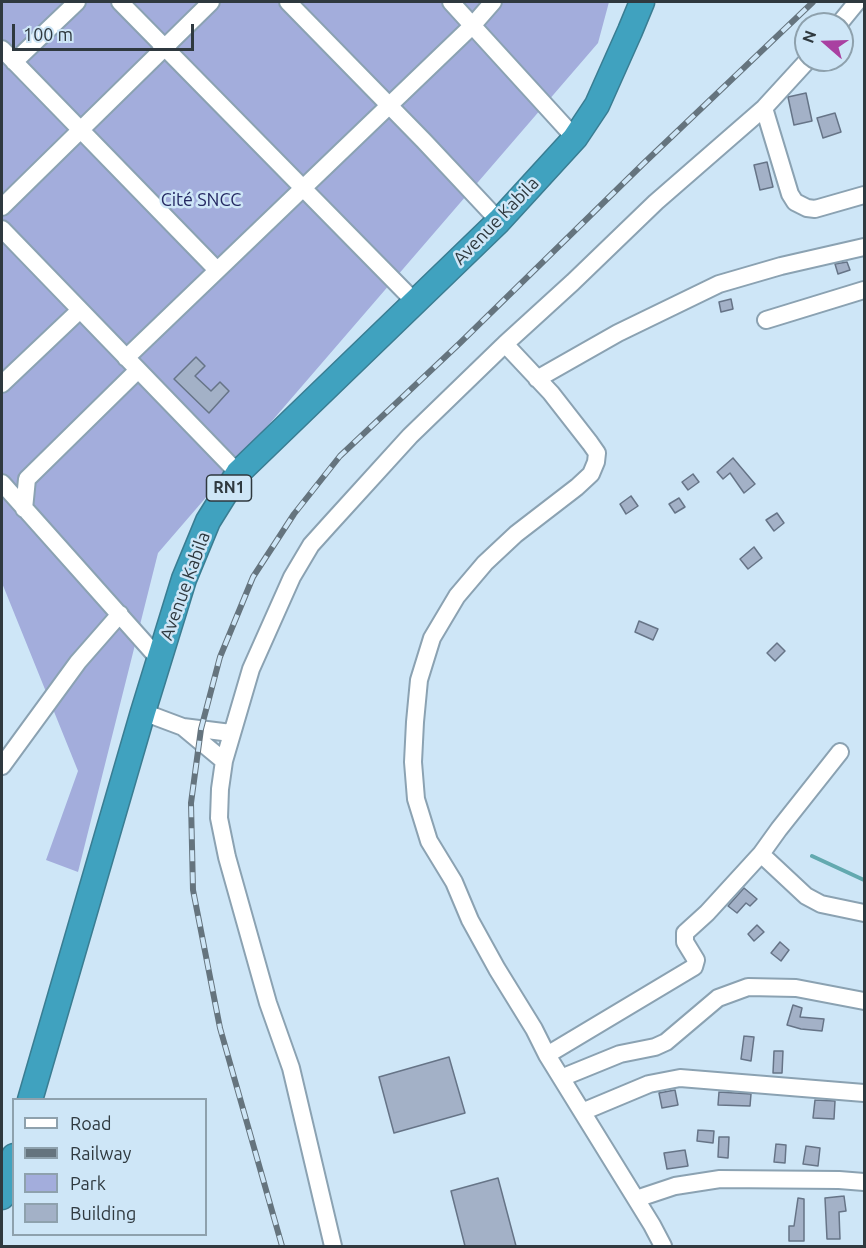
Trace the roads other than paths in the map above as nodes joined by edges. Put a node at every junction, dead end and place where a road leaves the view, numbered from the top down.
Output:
1 (77, 2) edge
2 (120, 2) edge
3 (211, 2) edge
4 (288, 2) edge
5 (451, 2) edge
6 (493, 2) edge
7 (642, 2) edge
8 (472, 26) junction
9 (164, 46) junction
10 (2, 49) edge
11 (14, 62) junction
12 (797, 72) edge
13 (389, 106) junction
14 (764, 108) junction
15 (80, 131) junction
16 (575, 138) junction
17 (305, 189) junction
18 (864, 195) edge
19 (2, 207) edge
20 (499, 222) junction
21 (2, 229) edge
22 (864, 247) edge
23 (217, 270) junction
24 (864, 290) edge
25 (416, 302) junction
26 (80, 310) junction
27 (766, 320) dead end
28 (505, 344) junction
29 (132, 364) junction
30 (537, 379) junction
31 (2, 384) edge
32 (238, 473) junction
33 (27, 479) junction
34 (2, 483) edge
35 (24, 509) junction
36 (120, 614) junction
37 (159, 660) junction
38 (143, 711) junction
39 (183, 727) junction
40 (231, 733) junction
41 (840, 752) dead end
42 (224, 761) junction
43 (2, 766) edge
44 (761, 854) junction
45 (864, 914) edge
46 (864, 1001) edge
47 (547, 1055) junction
48 (561, 1078) junction
49 (864, 1093) edge
50 (31, 1098) edge
51 (582, 1112) junction
52 (12, 1163) edge
53 (864, 1182) edge
54 (2, 1197) edge
55 (636, 1199) junction
56 (333, 1246) edge
57 (663, 1246) edge

1 - 11 street
2 - 9 street
3 - 9 street
4 - 13 street
5 - 8 street
6 - 8 street
7 - 16 highway, Avenue Kabila / RN1
8 - 13 street
8 - 16 street
9 - 15 street
9 - 17 street
10 - 11 street
11 - 15 street
12 - 14 street
13 - 17 street
13 - 20 street
14 - 18 street
14 - 28 street
15 - 19 street
15 - 23 street
16 - 20 highway, Avenue Kabila / RN1
17 - 23 street
17 - 25 street
20 - 25 highway, Avenue Kabila / RN1
21 - 26 street
22 - 30 street
23 - 29 street
24 - 27 street
25 - 32 highway, Avenue Kabila / RN1
26 - 29 street
26 - 31 street
28 - 30 street
28 - 40 street
29 - 32 street
29 - 33 street
30 - 47 street
32 - 37 highway, Avenue Kabila / RN1
33 - 34 street
33 - 35 street
34 - 35 street
35 - 36 street
36 - 37 street
36 - 43 street
37 - 38 highway, Avenue Kabila / RN1
38 - 39 street
38 - 50 highway, Avenue Kabila / RN1
39 - 40 street
39 - 42 street
40 - 42 street
41 - 44 street
42 - 56 street
44 - 45 street
44 - 47 street
46 - 48 street
47 - 48 street
48 - 51 street
49 - 51 street
51 - 55 street
52 - 54 highway
53 - 55 street
55 - 57 street

